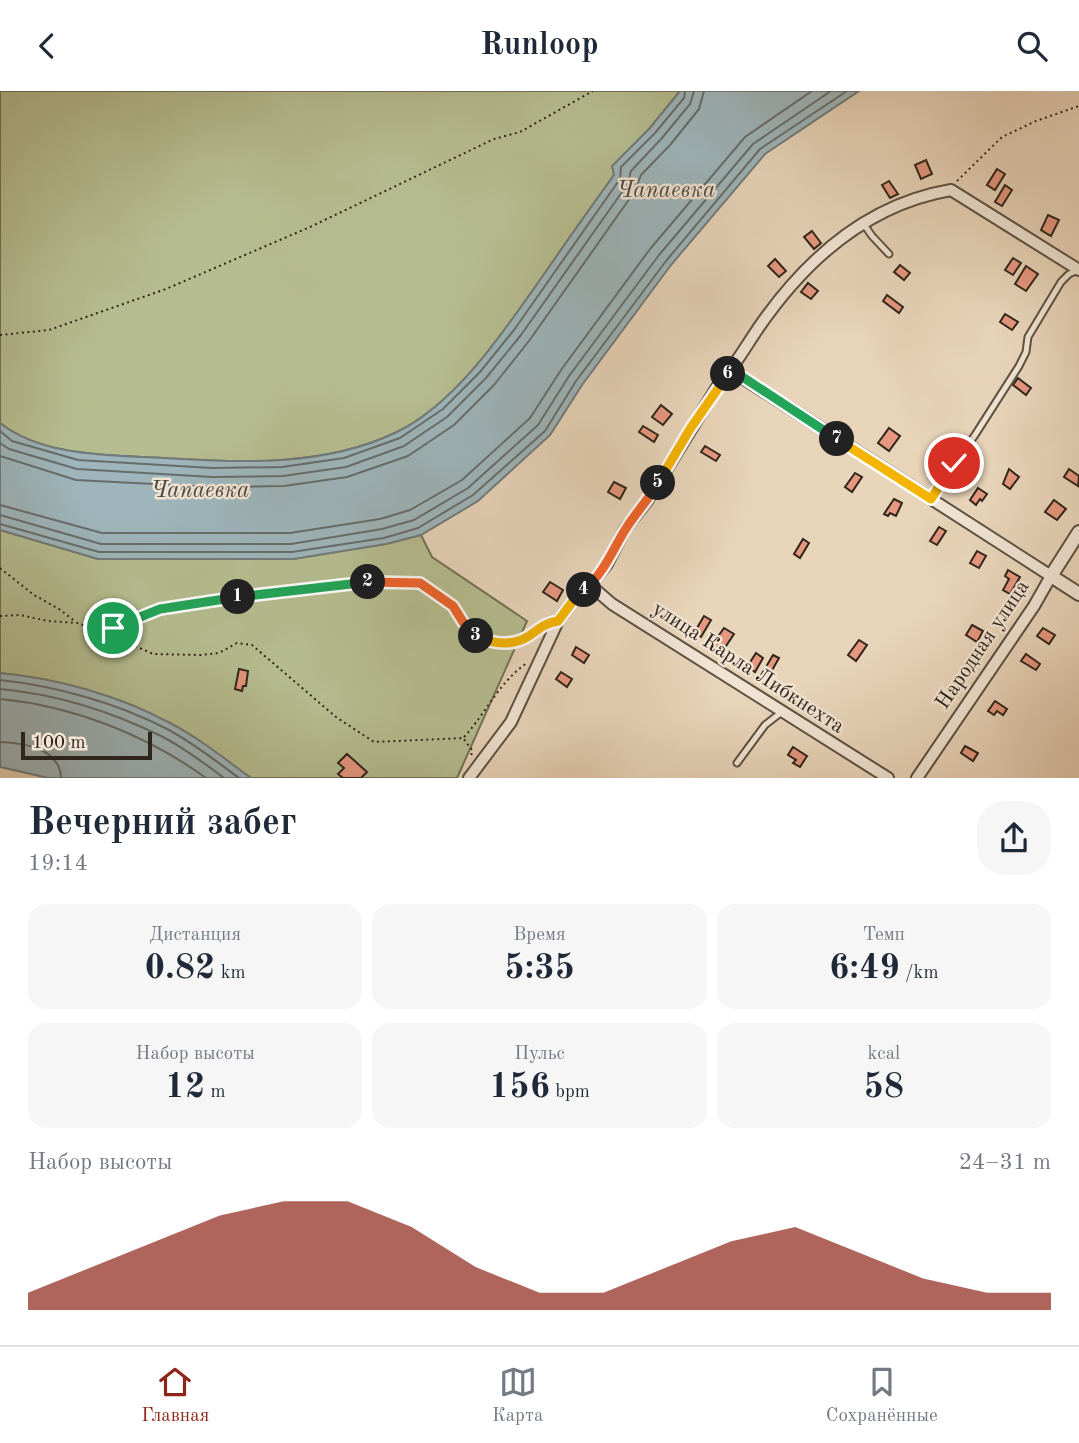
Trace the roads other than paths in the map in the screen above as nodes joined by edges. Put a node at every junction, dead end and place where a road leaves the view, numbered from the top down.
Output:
1 (863, 223) junction
2 (889, 254) dead end
3 (1079, 270) edge
4 (732, 370) junction
5 (931, 499) junction
6 (1079, 532) edge
7 (1051, 576) junction
8 (590, 585) junction
9 (1079, 594) edge
10 (783, 711) junction
11 (737, 763) dead end
12 (469, 777) edge
13 (888, 778) edge
14 (917, 778) edge

1 - 2 lane
1 - 3 street
1 - 4 street
3 - 5 lane
4 - 5 street
4 - 8 street
5 - 7 street
6 - 7 street, Народная улица
7 - 9 street
7 - 14 street, Народная улица
8 - 10 street, улица Карла Либкнехта
8 - 12 street
10 - 11 lane
10 - 13 street, улица Карла Либкнехта

